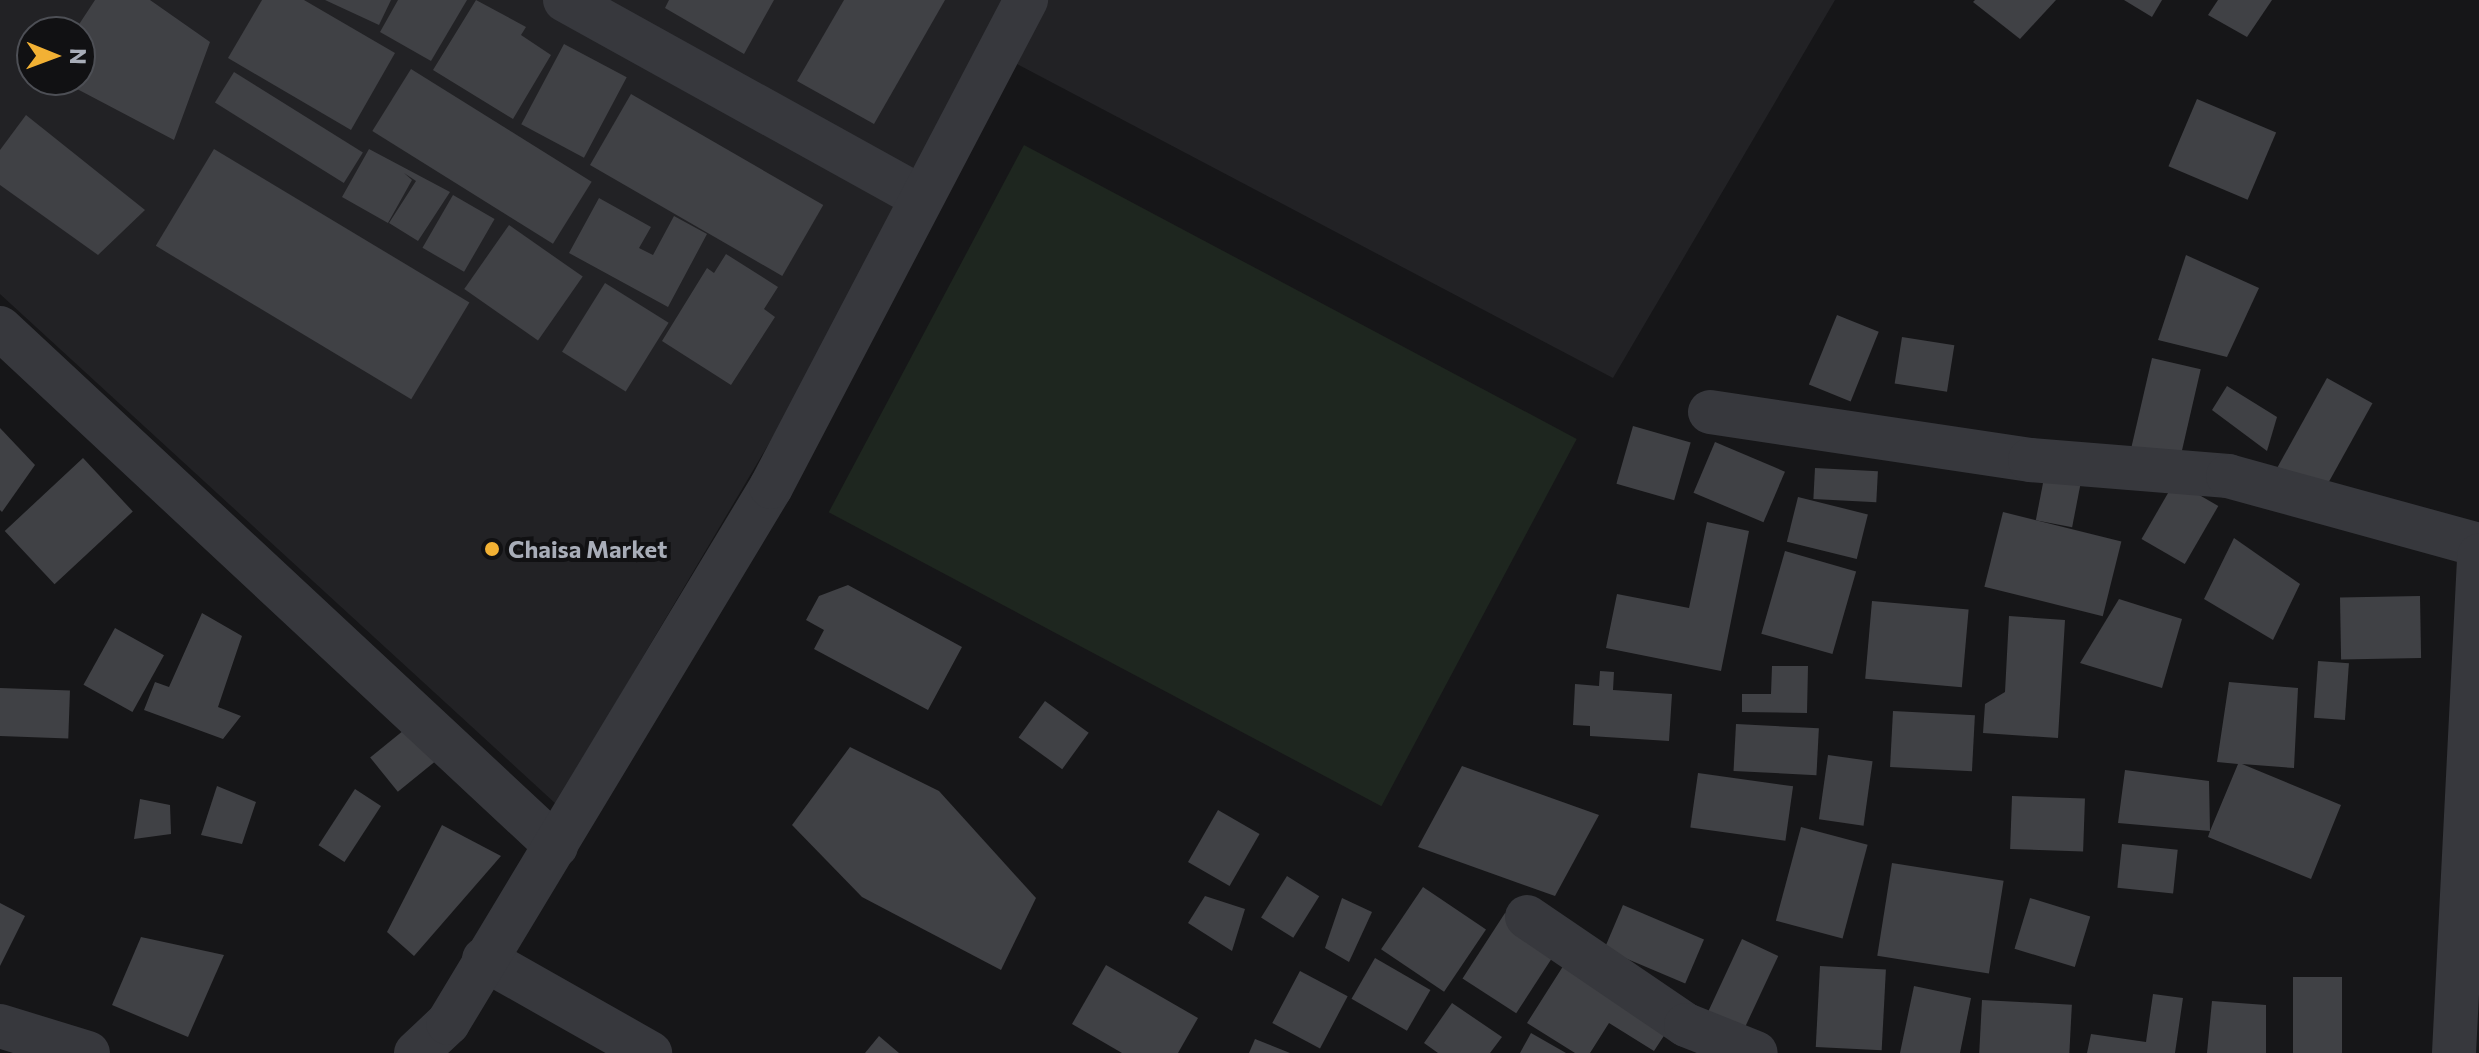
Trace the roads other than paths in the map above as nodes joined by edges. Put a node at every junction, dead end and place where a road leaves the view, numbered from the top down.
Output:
1 (565, 0) edge
2 (1026, 0) edge
3 (920, 197) junction
4 (0, 328) edge
5 (1710, 412) dead end
6 (2478, 560) edge
7 (556, 846) junction
8 (1527, 917) dead end
9 (484, 959) junction
10 (0, 1026) edge
11 (88, 1053) edge
12 (416, 1053) edge
13 (650, 1053) edge
14 (1756, 1053) edge
15 (2454, 1053) edge

1 - 3 street
2 - 3 street
3 - 7 street
4 - 7 street
5 - 6 street
6 - 15 street
7 - 9 street
8 - 14 street
9 - 12 street
9 - 13 street
10 - 11 street

